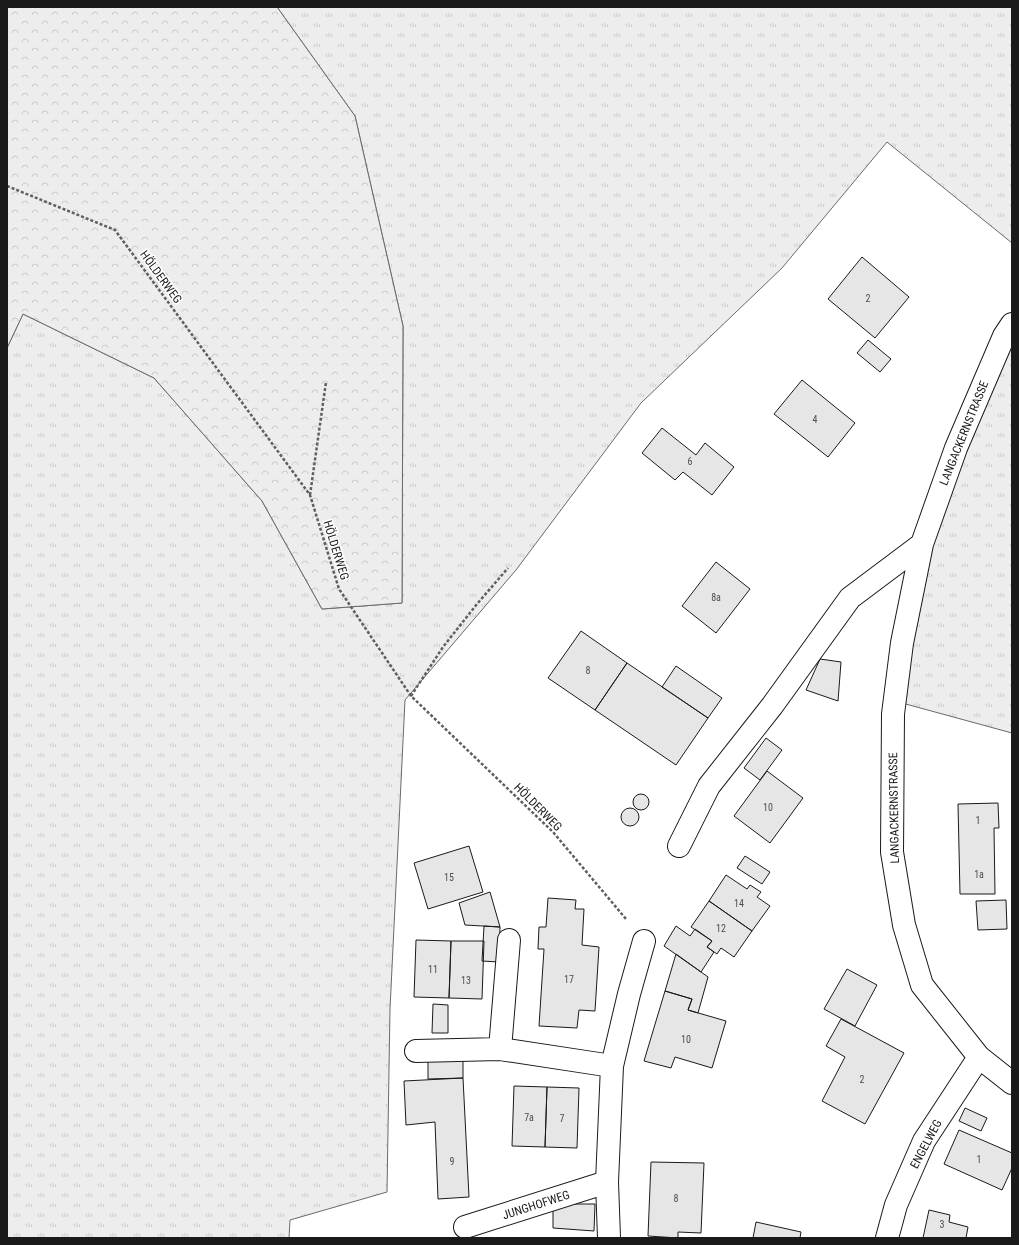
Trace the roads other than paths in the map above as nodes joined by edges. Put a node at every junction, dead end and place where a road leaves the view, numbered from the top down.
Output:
1 (1012, 324) edge
2 (922, 544) junction
3 (679, 846) dead end
4 (509, 940) dead end
5 (644, 941) road end
6 (500, 1049) junction
7 (416, 1051) dead end
8 (979, 1057) junction
9 (612, 1066) junction
10 (1012, 1083) edge
11 (607, 1182) junction
12 (465, 1227) dead end
13 (609, 1238) edge
14 (887, 1238) edge

1 - 2 street, LANGACKERNSTRASSE
2 - 3 street
2 - 8 street, LANGACKERNSTRASSE
4 - 6 street
5 - 9 street
6 - 7 street
6 - 9 street
8 - 10 street, LANGACKERNSTRASSE
8 - 14 street, ENGELWEG
9 - 11 street
11 - 12 street, JUNGHOFWEG
11 - 13 street

